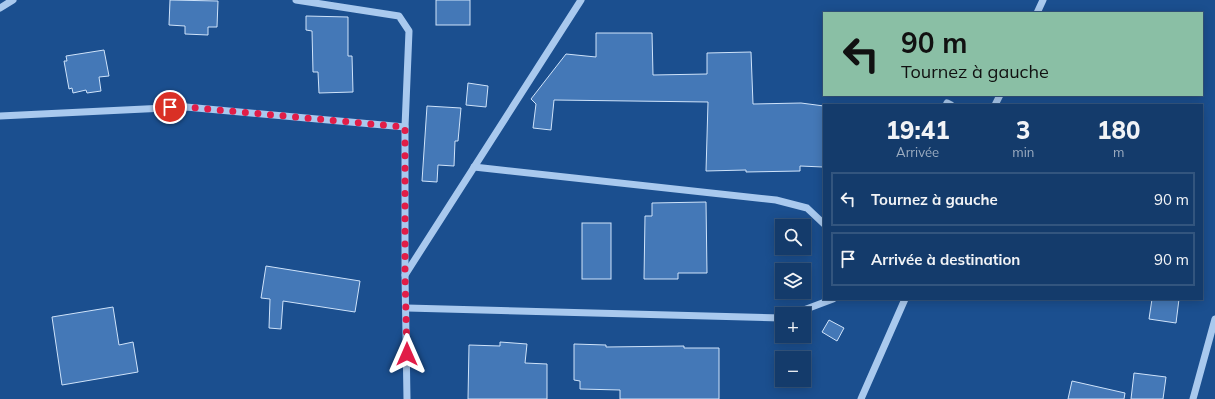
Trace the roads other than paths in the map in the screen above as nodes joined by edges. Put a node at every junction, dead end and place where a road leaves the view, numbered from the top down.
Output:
1 (13, 0) edge
2 (296, 0) edge
3 (581, 0) edge
4 (1043, 0) edge
5 (0, 8) edge
6 (1037, 12) edge
7 (0, 116) edge
8 (405, 127) junction
9 (474, 168) junction
10 (823, 223) edge
11 (405, 275) junction
12 (830, 300) edge
13 (905, 300) edge
14 (811, 307) edge
15 (407, 308) junction
16 (775, 318) edge
17 (1215, 319) edge
18 (408, 399) edge
19 (861, 399) edge
20 (1193, 399) edge

1 - 5 street
2 - 8 street
3 - 9 street
4 - 6 street
7 - 8 street
8 - 11 street
9 - 10 street
9 - 11 street
11 - 15 street
12 - 14 street
13 - 19 street
15 - 16 street
15 - 18 street
17 - 20 street

